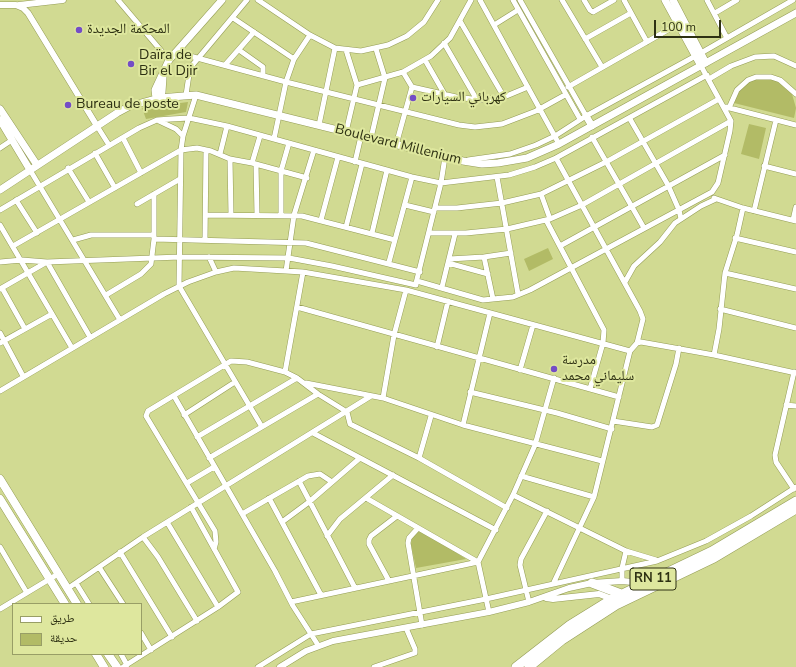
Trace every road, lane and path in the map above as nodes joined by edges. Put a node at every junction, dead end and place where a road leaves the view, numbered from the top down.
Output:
1 (63, 0) edge
2 (118, 0) edge
3 (222, 0) edge
4 (247, 0) edge
5 (258, 0) edge
6 (438, 0) edge
7 (471, 0) edge
8 (480, 0) edge
9 (513, 0) edge
10 (520, 0) edge
11 (562, 0) edge
12 (584, 0) edge
13 (614, 0) edge
14 (624, 0) edge
15 (665, 0) edge
16 (673, 0) edge
17 (707, 0) edge
18 (737, 0) edge
19 (793, 0) edge
20 (20, 3) edge
21 (0, 5) edge
22 (518, 10) junction
23 (631, 13) junction
24 (715, 13) junction
25 (529, 15) junction
26 (794, 15) edge
27 (233, 18) junction
28 (523, 18) junction
29 (460, 21) junction
30 (682, 22) junction
31 (494, 25) junction
32 (254, 32) junction
33 (310, 35) junction
34 (727, 38) junction
35 (585, 39) junction
36 (648, 42) junction
37 (444, 43) junction
38 (335, 48) junction
39 (376, 49) junction
40 (239, 50) junction
41 (346, 50) junction
42 (175, 52) junction
43 (699, 55) junction
44 (198, 58) junction
45 (294, 59) junction
46 (169, 60) junction
47 (425, 60) junction
48 (225, 65) junction
49 (796, 66) edge
50 (602, 68) junction
51 (705, 71) junction
52 (403, 72) junction
53 (263, 76) junction
54 (385, 78) junction
55 (286, 82) junction
56 (161, 83) junction
57 (357, 86) junction
58 (528, 86) junction
59 (412, 87) junction
60 (568, 87) junction
61 (327, 93) junction
62 (796, 94) edge
63 (182, 95) junction
64 (196, 95) junction
65 (445, 95) junction
66 (565, 95) junction
67 (504, 97) junction
68 (158, 98) junction
69 (719, 99) junction
70 (147, 100) junction
71 (354, 100) junction
72 (477, 100) junction
73 (379, 106) junction
74 (723, 106) junction
75 (540, 108) junction
76 (729, 108) junction
77 (0, 109) edge
78 (405, 113) junction
79 (279, 115) junction
80 (189, 118) junction
81 (583, 118) junction
82 (630, 119) junction
83 (0, 120) edge
84 (157, 120) junction
85 (776, 120) junction
86 (731, 121) junction
87 (97, 126) junction
88 (227, 126) junction
89 (319, 126) junction
90 (592, 126) junction
91 (796, 126) edge
92 (346, 132) junction
93 (183, 136) junction
94 (260, 136) junction
95 (361, 136) junction
96 (554, 136) junction
97 (592, 137) junction
98 (122, 138) junction
99 (371, 138) junction
100 (274, 139) junction
101 (12, 140) junction
102 (643, 142) junction
103 (289, 143) junction
104 (559, 144) junction
105 (109, 145) junction
106 (396, 145) junction
107 (0, 148) edge
108 (180, 150) junction
109 (206, 150) junction
110 (314, 150) junction
111 (95, 153) junction
112 (220, 154) junction
113 (724, 155) junction
114 (338, 157) junction
115 (445, 157) junction
116 (556, 158) junction
117 (230, 159) junction
118 (463, 161) junction
119 (355, 162) junction
120 (606, 162) junction
121 (254, 163) junction
122 (362, 164) junction
123 (656, 164) junction
124 (37, 165) junction
125 (764, 166) junction
126 (68, 168) junction
127 (30, 170) junction
128 (387, 170) junction
129 (281, 171) junction
130 (141, 173) junction
131 (796, 174) edge
132 (412, 177) junction
133 (497, 177) junction
134 (306, 178) junction
135 (180, 180) junction
136 (568, 181) junction
137 (441, 183) junction
138 (40, 185) junction
139 (619, 185) junction
140 (668, 185) junction
141 (115, 188) junction
142 (0, 190) edge
143 (154, 194) junction
144 (541, 194) junction
145 (707, 196) junction
146 (716, 199) junction
147 (16, 200) junction
148 (89, 202) junction
149 (502, 203) junction
150 (137, 204) dead end
151 (405, 205) junction
152 (582, 205) junction
153 (631, 206) junction
154 (796, 207) edge
155 (743, 208) junction
156 (0, 210) edge
157 (435, 210) junction
158 (679, 210) junction
159 (754, 210) junction
160 (206, 215) junction
161 (232, 215) junction
162 (257, 215) junction
163 (281, 215) junction
164 (294, 215) junction
165 (60, 219) junction
166 (681, 219) junction
167 (321, 220) junction
168 (548, 220) junction
169 (794, 220) edge
170 (0, 225) edge
171 (346, 226) junction
172 (594, 226) junction
173 (644, 228) junction
174 (507, 229) junction
175 (37, 232) junction
176 (372, 233) junction
177 (429, 233) junction
178 (455, 234) junction
179 (154, 237) junction
180 (735, 238) junction
181 (180, 239) junction
182 (73, 240) junction
183 (205, 240) junction
184 (395, 240) junction
185 (289, 241) junction
186 (13, 246) junction
187 (560, 246) junction
188 (606, 248) junction
189 (796, 252) edge
190 (511, 253) junction
191 (153, 257) junction
192 (180, 257) junction
193 (209, 257) junction
194 (484, 257) junction
195 (289, 258) junction
196 (22, 260) junction
197 (84, 260) junction
198 (448, 261) junction
199 (0, 262) edge
200 (47, 262) junction
201 (389, 262) junction
202 (572, 267) junction
203 (286, 271) junction
204 (29, 272) junction
205 (216, 272) junction
206 (303, 272) junction
207 (420, 272) junction
208 (724, 273) junction
209 (488, 274) junction
210 (625, 282) junction
211 (416, 283) junction
212 (179, 286) junction
213 (442, 287) junction
214 (1, 289) edge
215 (796, 289) edge
216 (406, 290) junction
217 (414, 292) junction
218 (518, 294) junction
219 (106, 295) junction
220 (493, 299) junction
221 (448, 301) junction
222 (297, 307) junction
223 (720, 310) junction
224 (490, 313) junction
225 (52, 314) junction
226 (120, 320) junction
227 (533, 325) junction
228 (796, 328) edge
229 (25, 329) junction
230 (0, 334) edge
231 (394, 335) junction
232 (90, 337) junction
233 (2, 342) edge
234 (603, 343) junction
235 (637, 343) junction
236 (437, 347) junction
237 (72, 348) junction
238 (679, 348) junction
239 (630, 351) junction
240 (714, 354) junction
241 (479, 358) junction
242 (226, 364) junction
243 (520, 370) junction
244 (285, 372) junction
245 (795, 372) edge
246 (23, 376) junction
247 (297, 378) junction
248 (554, 378) junction
249 (235, 382) junction
250 (306, 383) junction
251 (590, 389) junction
252 (0, 391) edge
253 (470, 392) junction
254 (318, 394) junction
255 (174, 396) junction
256 (371, 396) junction
257 (619, 397) junction
258 (383, 398) junction
259 (249, 405) junction
260 (786, 406) junction
261 (796, 406) edge
262 (544, 410) junction
263 (347, 412) junction
264 (184, 415) junction
265 (431, 416) junction
266 (614, 421) junction
267 (463, 425) junction
268 (262, 427) junction
269 (612, 429) junction
270 (313, 433) junction
271 (197, 437) junction
272 (535, 445) junction
273 (209, 458) junction
274 (360, 458) junction
275 (419, 458) junction
276 (602, 461) junction
277 (214, 467) junction
278 (393, 475) junction
279 (521, 476) junction
280 (0, 479) edge
281 (299, 480) junction
282 (332, 482) junction
283 (187, 483) junction
284 (225, 487) junction
285 (795, 488) edge
286 (513, 495) junction
287 (594, 497) junction
288 (269, 498) junction
289 (366, 498) junction
290 (0, 499) edge
291 (796, 501) edge
292 (199, 502) junction
293 (309, 502) junction
294 (191, 507) junction
295 (507, 508) junction
296 (796, 509) edge
297 (547, 511) junction
298 (3, 512) edge
299 (242, 514) junction
300 (397, 516) junction
301 (167, 522) junction
302 (282, 522) junction
303 (418, 528) junction
304 (580, 529) junction
305 (496, 530) junction
306 (327, 536) junction
307 (143, 537) junction
308 (0, 547) edge
309 (214, 549) junction
310 (626, 551) junction
311 (120, 552) junction
312 (657, 561) junction
313 (478, 562) junction
314 (99, 567) junction
315 (622, 568) junction
316 (58, 574) junction
317 (414, 576) junction
318 (50, 580) junction
319 (389, 581) junction
320 (554, 582) junction
321 (622, 582) junction
322 (76, 583) junction
323 (592, 583) junction
324 (643, 583) junction
325 (354, 588) junction
326 (526, 588) junction
327 (67, 589) junction
328 (27, 593) junction
329 (621, 594) junction
330 (321, 596) junction
331 (546, 598) junction
332 (486, 599) junction
333 (612, 599) junction
334 (291, 602) junction
335 (529, 602) junction
336 (64, 603) edge
337 (76, 603) edge
338 (88, 603) edge
339 (122, 603) edge
340 (218, 607) junction
341 (0, 609) edge
342 (419, 612) junction
343 (489, 612) junction
344 (197, 621) junction
345 (422, 625) junction
346 (406, 628) junction
347 (311, 634) junction
348 (142, 635) edge
349 (172, 636) junction
350 (318, 645) junction
351 (151, 650) junction
352 (97, 655) edge
353 (109, 655) edge
354 (121, 655) edge
355 (125, 666) edge
356 (104, 667) edge
357 (117, 667) edge
358 (258, 667) edge
359 (280, 667) edge
360 (374, 667) edge
361 (516, 667) edge
362 (528, 667) edge

1 - 20 street
2 - 46 street
3 - 42 main road
4 - 27 street
5 - 33 street
6 - 39 street
7 - 29 street
8 - 31 street
9 - 22 street
10 - 25 street
11 - 35 street
12 - 13 street
14 - 23 street
15 - 30 main road
16 - 30 main road
17 - 24 street
18 - 24 street
19 - 34 street
20 - 21 street
20 - 87 street
22 - 28 street
22 - 31 street
23 - 35 street
23 - 36 street
24 - 34 street
25 - 28 street
25 - 60 street
26 - 51 main road, Boulevard Millenium
27 - 32 street
27 - 44 street
28 - 66 street
29 - 37 street
29 - 67 street
30 - 36 street
30 - 43 main road
31 - 58 street
32 - 40 street
32 - 45 street
33 - 38 street
33 - 45 street
34 - 43 street
35 - 50 street
36 - 50 street
37 - 47 street
37 - 72 street
38 - 41 street
38 - 61 street
39 - 41 street
39 - 54 street
40 - 48 street
40 - 53 street
41 - 57 street
42 - 44 street
42 - 46 main road
43 - 51 main road
43 - 81 street
44 - 48 street
44 - 63 street
45 - 55 street
46 - 56 main road
47 - 52 street
47 - 65 street
48 - 53 street
49 - 51 street
50 - 60 street
51 - 69 street
51 - 82 street
51 - 90 main road, Boulevard Millenium
52 - 54 street
52 - 59 street
53 - 55 street
54 - 57 street
54 - 73 street
55 - 61 street
55 - 79 street
56 - 63 main road
56 - 68 main road
56 - 70 main road
57 - 71 street
58 - 67 street
58 - 75 street
59 - 65 street
59 - 78 street
60 - 81 street
61 - 71 street
61 - 89 street
62 - 76 street
63 - 64 main road, Boulevard Millenium
63 - 68 main road, Boulevard Millenium
64 - 79 main road, Boulevard Millenium
64 - 80 street
65 - 72 street
66 - 75 street
66 - 81 street
67 - 72 street
68 - 70 main road, Boulevard Millenium
69 - 74 street
69 - 102 street
70 - 87 main road, Boulevard Millenium
71 - 73 street
71 - 92 street
73 - 78 street
73 - 99 street
74 - 76 street
74 - 86 street
75 - 78 street
75 - 96 street
76 - 85 street
77 - 124 main road
78 - 106 street
79 - 89 main road, Boulevard Millenium
79 - 100 street
80 - 84 street
80 - 88 street
80 - 93 street
81 - 90 main road
81 - 96 street
82 - 97 street
82 - 102 street
83 - 101 main road
84 - 93 street
84 - 98 street
85 - 91 street
85 - 125 street
86 - 113 street
86 - 123 street
87 - 105 street
87 - 124 main road, Boulevard Millenium
88 - 94 street
88 - 112 street
89 - 92 main road, Boulevard Millenium
90 - 104 main road, Boulevard Millenium
92 - 95 main road, Boulevard Millenium
93 - 108 street
94 - 100 street
94 - 121 street
95 - 99 main road, Boulevard Millenium
95 - 119 street
96 - 104 street
96 - 118 street
97 - 116 street
97 - 120 street
98 - 105 street
98 - 130 street
99 - 106 main road, Boulevard Millenium
100 - 103 street
101 - 107 street
101 - 127 main road
102 - 120 street
102 - 123 street
103 - 110 street
103 - 129 street
104 - 118 main road, Boulevard Millenium
105 - 111 street
106 - 115 main road, Boulevard Millenium
108 - 109 street
108 - 130 street
108 - 135 street
109 - 112 street
109 - 160 street
110 - 114 street
110 - 134 street
111 - 126 street
111 - 141 street
112 - 117 street
113 - 140 street
113 - 145 street
114 - 119 street
114 - 167 street
115 - 118 main road, Boulevard Millenium
115 - 137 street
116 - 133 street
116 - 136 street
117 - 121 street
117 - 161 street
119 - 122 street
120 - 136 street
120 - 139 street
121 - 129 street
121 - 162 street
122 - 128 street
122 - 171 street
123 - 139 street
123 - 140 street
124 - 127 main road, Boulevard Millenium
125 - 131 street
125 - 159 street
126 - 138 street
126 - 148 street
127 - 138 street
127 - 142 main road, Boulevard Millenium
128 - 132 street
128 - 176 street
129 - 134 street
129 - 163 street
130 - 141 street
132 - 137 street
132 - 151 street
133 - 137 street
133 - 149 street
134 - 164 street
135 - 143 street
135 - 181 street
136 - 144 street
136 - 152 street
137 - 157 street
138 - 147 street
138 - 165 street
139 - 152 street
139 - 153 street
140 - 153 street
140 - 158 street
141 - 148 street
143 - 150 street
143 - 179 street
144 - 149 street
144 - 168 street
145 - 146 street
145 - 158 street
146 - 155 street
146 - 166 street
147 - 156 street
147 - 175 street
148 - 165 street
149 - 157 street
149 - 174 street
151 - 157 street
151 - 184 street
152 - 168 street
152 - 172 street
153 - 172 street
153 - 173 street
154 - 169 street
155 - 159 street
155 - 180 street
157 - 177 street
158 - 166 street
158 - 173 street
159 - 169 street
160 - 161 street
160 - 183 street
161 - 162 street
162 - 163 street
163 - 164 street
164 - 167 street
164 - 185 street
165 - 175 street
165 - 182 street
166 - 210 street
167 - 171 street
168 - 174 street
168 - 187 street
170 - 186 street
171 - 176 street
172 - 187 street
172 - 188 street
173 - 188 street
174 - 178 street
174 - 190 street
175 - 186 street
176 - 184 street
177 - 178 street
177 - 207 street
178 - 198 street
179 - 181 street
179 - 182 street
179 - 191 street
180 - 189 street
180 - 208 street
181 - 183 street
181 - 192 street
182 - 197 street
183 - 185 street
184 - 201 street
185 - 195 street
185 - 201 street
186 - 196 street
187 - 202 street
188 - 202 street
188 - 210 street
190 - 194 street
190 - 218 street
191 - 192 street
191 - 197 street
191 - 219 street
192 - 193 street
192 - 212 street
193 - 195 street
193 - 205 street
194 - 198 street
194 - 209 street
195 - 203 street
195 - 211 street
196 - 199 street
196 - 200 street
196 - 204 street
197 - 200 street
197 - 219 street
198 - 209 street
198 - 213 street
200 - 204 street
200 - 232 street
201 - 207 street
202 - 218 street
202 - 234 street
203 - 205 street
203 - 206 street
204 - 214 street
204 - 225 street
205 - 212 street
206 - 216 street
206 - 222 street
207 - 211 street
208 - 215 street
208 - 223 street
209 - 220 street
210 - 235 street
211 - 213 street
211 - 217 street
212 - 226 street
212 - 242 street
213 - 220 street
214 - 229 street
216 - 217 street
216 - 231 street
217 - 221 street
218 - 220 street
219 - 226 street
221 - 224 street
221 - 236 street
222 - 231 street
222 - 244 street
223 - 228 street
223 - 240 street
224 - 227 street
224 - 241 street
225 - 229 street
225 - 237 street
226 - 232 street
227 - 234 street
227 - 243 street
229 - 233 street
230 - 233 street
231 - 236 street
231 - 258 street
232 - 237 street
233 - 246 street
234 - 239 street
234 - 251 street
235 - 238 street
235 - 239 street
236 - 241 street
237 - 246 street
238 - 240 street
238 - 266 street
239 - 257 street
240 - 245 street
241 - 243 street
241 - 253 street
242 - 244 street
242 - 249 street
242 - 255 street
243 - 248 street
244 - 247 street
245 - 260 street
246 - 252 street
247 - 250 street
247 - 259 street
248 - 251 street
248 - 262 street
249 - 259 street
249 - 264 street
250 - 254 street
250 - 256 street
251 - 257 street
253 - 262 street
253 - 267 street
254 - 263 street
254 - 268 street
255 - 264 street
255 - 283 street
256 - 258 street
256 - 263 street
257 - 266 street
258 - 265 street
259 - 268 street
259 - 271 street
260 - 261 street
260 - 285 street
262 - 269 street
262 - 272 street
263 - 270 street
263 - 275 street
264 - 271 street
265 - 267 street
265 - 275 street
266 - 269 street
267 - 272 street
268 - 273 street
269 - 276 street
270 - 274 street
270 - 284 street
271 - 273 street
272 - 276 street
272 - 279 street
273 - 277 street
274 - 278 street
274 - 282 street
275 - 295 street
276 - 287 street
277 - 283 street
277 - 284 street
278 - 289 street
278 - 305 street
279 - 286 street
279 - 287 street
280 - 316 main road
281 - 282 street
281 - 288 street
281 - 293 street
282 - 293 street
283 - 292 street
284 - 292 street
284 - 299 street
285 - 312 street
286 - 295 street
286 - 297 street
287 - 304 street
288 - 299 street
288 - 302 street
289 - 300 street
289 - 306 street
290 - 298 main road
291 - 324 highway, RN 11
292 - 294 street
292 - 309 street
293 - 302 street
293 - 306 street
294 - 301 street
294 - 309 street
295 - 305 street
296 - 362 highway, RN 11
297 - 304 street
297 - 326 street
298 - 318 main road
299 - 334 street
300 - 303 street
300 - 319 street
301 - 307 street
301 - 340 street
302 - 330 street
303 - 313 street
303 - 317 street
304 - 310 street
304 - 320 street
305 - 313 street
306 - 325 street
307 - 311 street
307 - 344 street
308 - 328 street
309 - 340 street
310 - 312 street
310 - 315 street
311 - 314 street
311 - 349 street
312 - 315 street
313 - 317 street
313 - 332 street
314 - 322 street
314 - 339 street
315 - 320 street
315 - 321 street
316 - 318 street
316 - 327 main road
317 - 319 street
317 - 342 street
318 - 328 street
318 - 336 main road
319 - 325 street
320 - 326 street
321 - 323 street
321 - 324 street
322 - 327 street
322 - 338 street
323 - 329 highway
323 - 331 street
324 - 329 highway, RN 11
325 - 330 street
326 - 332 street
326 - 335 street
327 - 337 main road
328 - 341 street
329 - 333 highway, RN 11
330 - 334 street
331 - 333 street
331 - 335 street
332 - 342 street
332 - 343 street
333 - 361 highway, RN 11
334 - 347 street
335 - 343 street
340 - 344 street
342 - 345 street
342 - 347 street
343 - 345 street
344 - 349 street
345 - 346 street
346 - 350 street
346 - 360 street
347 - 350 street
347 - 358 street
348 - 351 street
349 - 351 street
350 - 359 street
351 - 355 street
352 - 356 main road
353 - 357 main road
354 - 355 street

